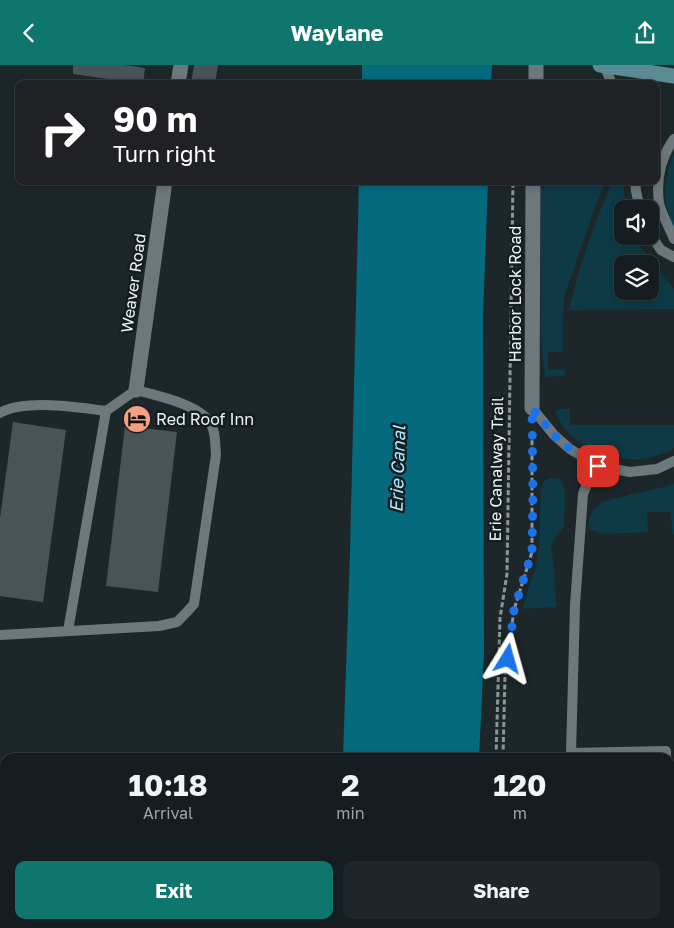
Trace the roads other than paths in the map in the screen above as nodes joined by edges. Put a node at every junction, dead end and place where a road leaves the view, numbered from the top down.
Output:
1 (181, 65) edge
2 (536, 65) edge
3 (600, 65) edge
4 (604, 65) edge
5 (666, 72) edge
6 (179, 80) edge
7 (536, 80) edge
8 (610, 80) edge
9 (674, 139) edge
10 (660, 171) edge
11 (164, 185) edge
12 (533, 185) edge
13 (636, 185) edge
14 (659, 185) edge
15 (638, 200) edge
16 (674, 239) edge
17 (658, 245) edge
18 (674, 257) edge
19 (136, 390) junction
20 (532, 408) joint
21 (106, 411) junction
22 (0, 413) edge
23 (674, 461) edge
24 (595, 465) junction
25 (68, 631) junction
26 (0, 635) edge
27 (668, 753) edge

1 - 6 street
2 - 7 street
3 - 4 main road
4 - 5 main road
4 - 8 lane
9 - 10 lane
11 - 19 street, Weaver Road
12 - 20 street, Harbor Lock Road
13 - 15 lane
14 - 16 lane
17 - 18 lane
19 - 21 lane
19 - 25 lane
20 - 24 lane
21 - 22 lane
21 - 25 lane
23 - 24 lane
24 - 27 lane
25 - 26 lane

